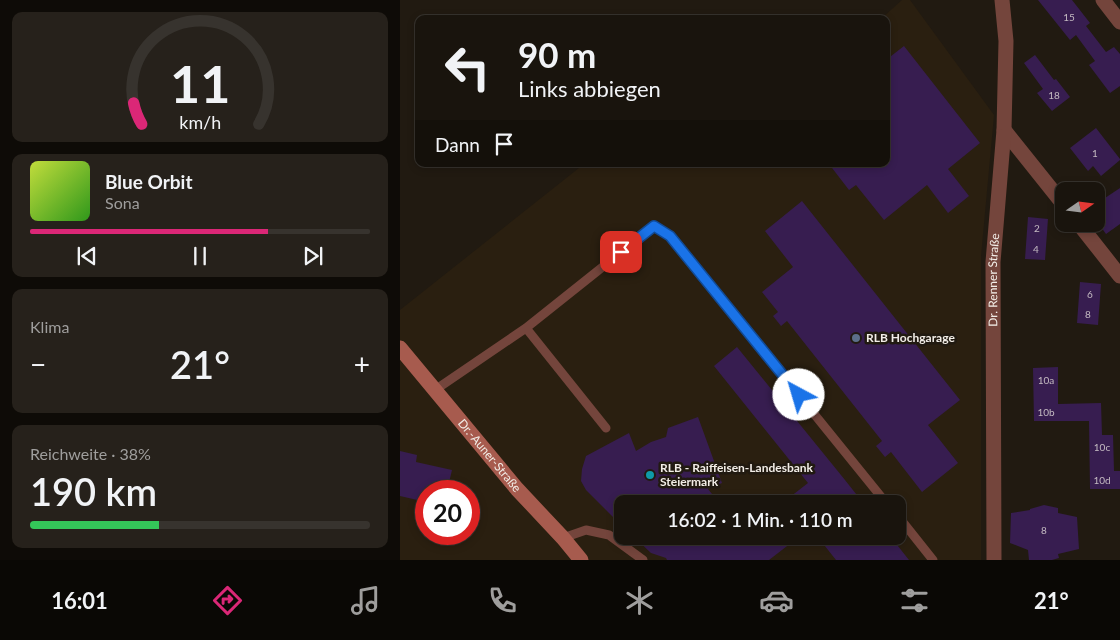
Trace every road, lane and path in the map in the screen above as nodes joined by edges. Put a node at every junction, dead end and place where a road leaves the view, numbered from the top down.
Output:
1 (1002, 0) edge
2 (1103, 0) edge
3 (1120, 22) edge
4 (1004, 130) junction
5 (1055, 194) edge
6 (1085, 232) edge
7 (1120, 276) edge
8 (526, 328) junction
9 (400, 348) edge
10 (435, 390) junction
11 (606, 428) dead end
12 (880, 495) edge
13 (906, 526) edge
14 (563, 538) junction
15 (582, 560) edge
16 (643, 560) edge
17 (933, 560) edge
18 (994, 560) edge

1 - 4 street, Dr. Renner Straße
2 - 3 street
4 - 5 street
4 - 18 street, Dr. Renner Straße
6 - 7 street
8 - 10 lane
8 - 11 lane
8 - 12 lane
9 - 10 main road, Dr.-Auner-Straße
10 - 14 main road, Dr.-Auner-Straße
13 - 17 lane
14 - 15 main road, Dr.-Auner-Straße
14 - 16 lane

